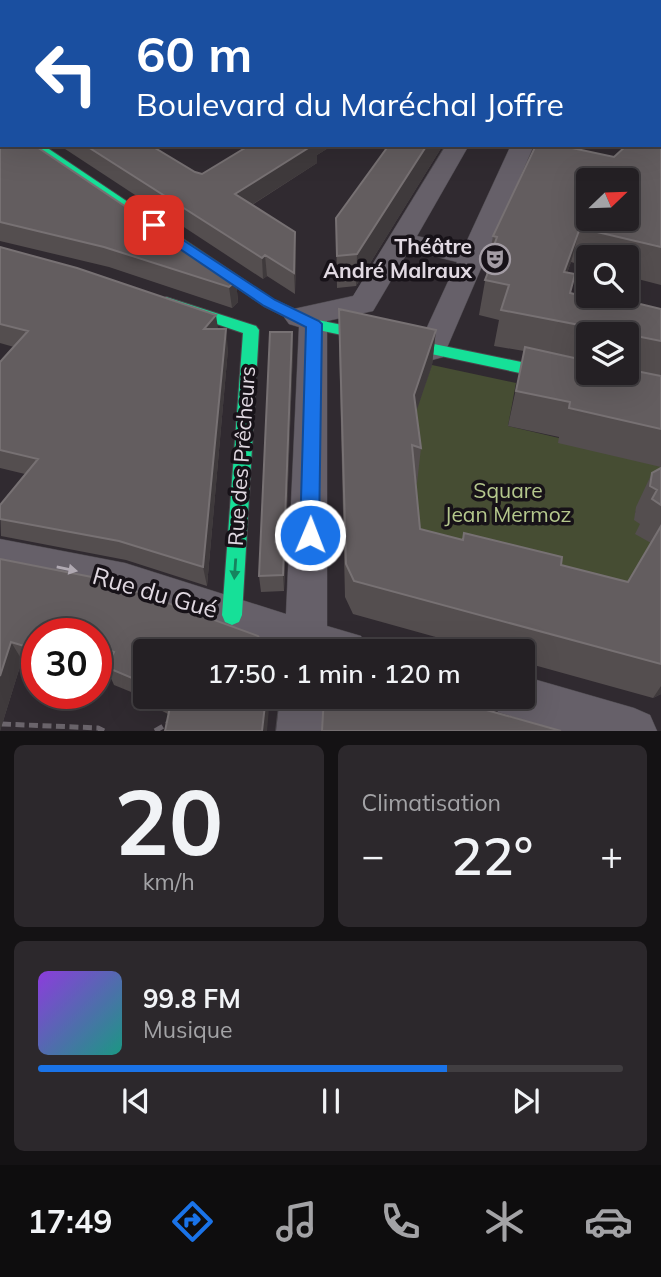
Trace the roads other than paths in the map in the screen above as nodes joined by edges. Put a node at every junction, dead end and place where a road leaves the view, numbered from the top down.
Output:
1 (42, 147) edge
2 (457, 147) edge
3 (522, 147) edge
4 (402, 240) junction
5 (473, 258) junction
6 (148, 296) edge
7 (270, 303) junction
8 (307, 321) junction
9 (251, 330) junction
10 (432, 349) junction
11 (661, 397) edge
12 (0, 556) edge
13 (232, 615) junction
14 (296, 639) edge
15 (320, 639) edge
16 (535, 702) edge
17 (301, 709) edge
18 (299, 731) edge
19 (634, 731) edge

1 - 7 street
2 - 4 street
3 - 5 street
4 - 5 street
4 - 8 street
5 - 10 street
6 - 9 street
7 - 8 street
7 - 9 street
8 - 10 street
8 - 15 street
9 -> 13 street, Rue des Prêcheurs
10 - 11 street
12 -> 13 street, Rue du Gué
13 - 14 street, Rue du Gué
16 - 19 street
17 - 18 street

